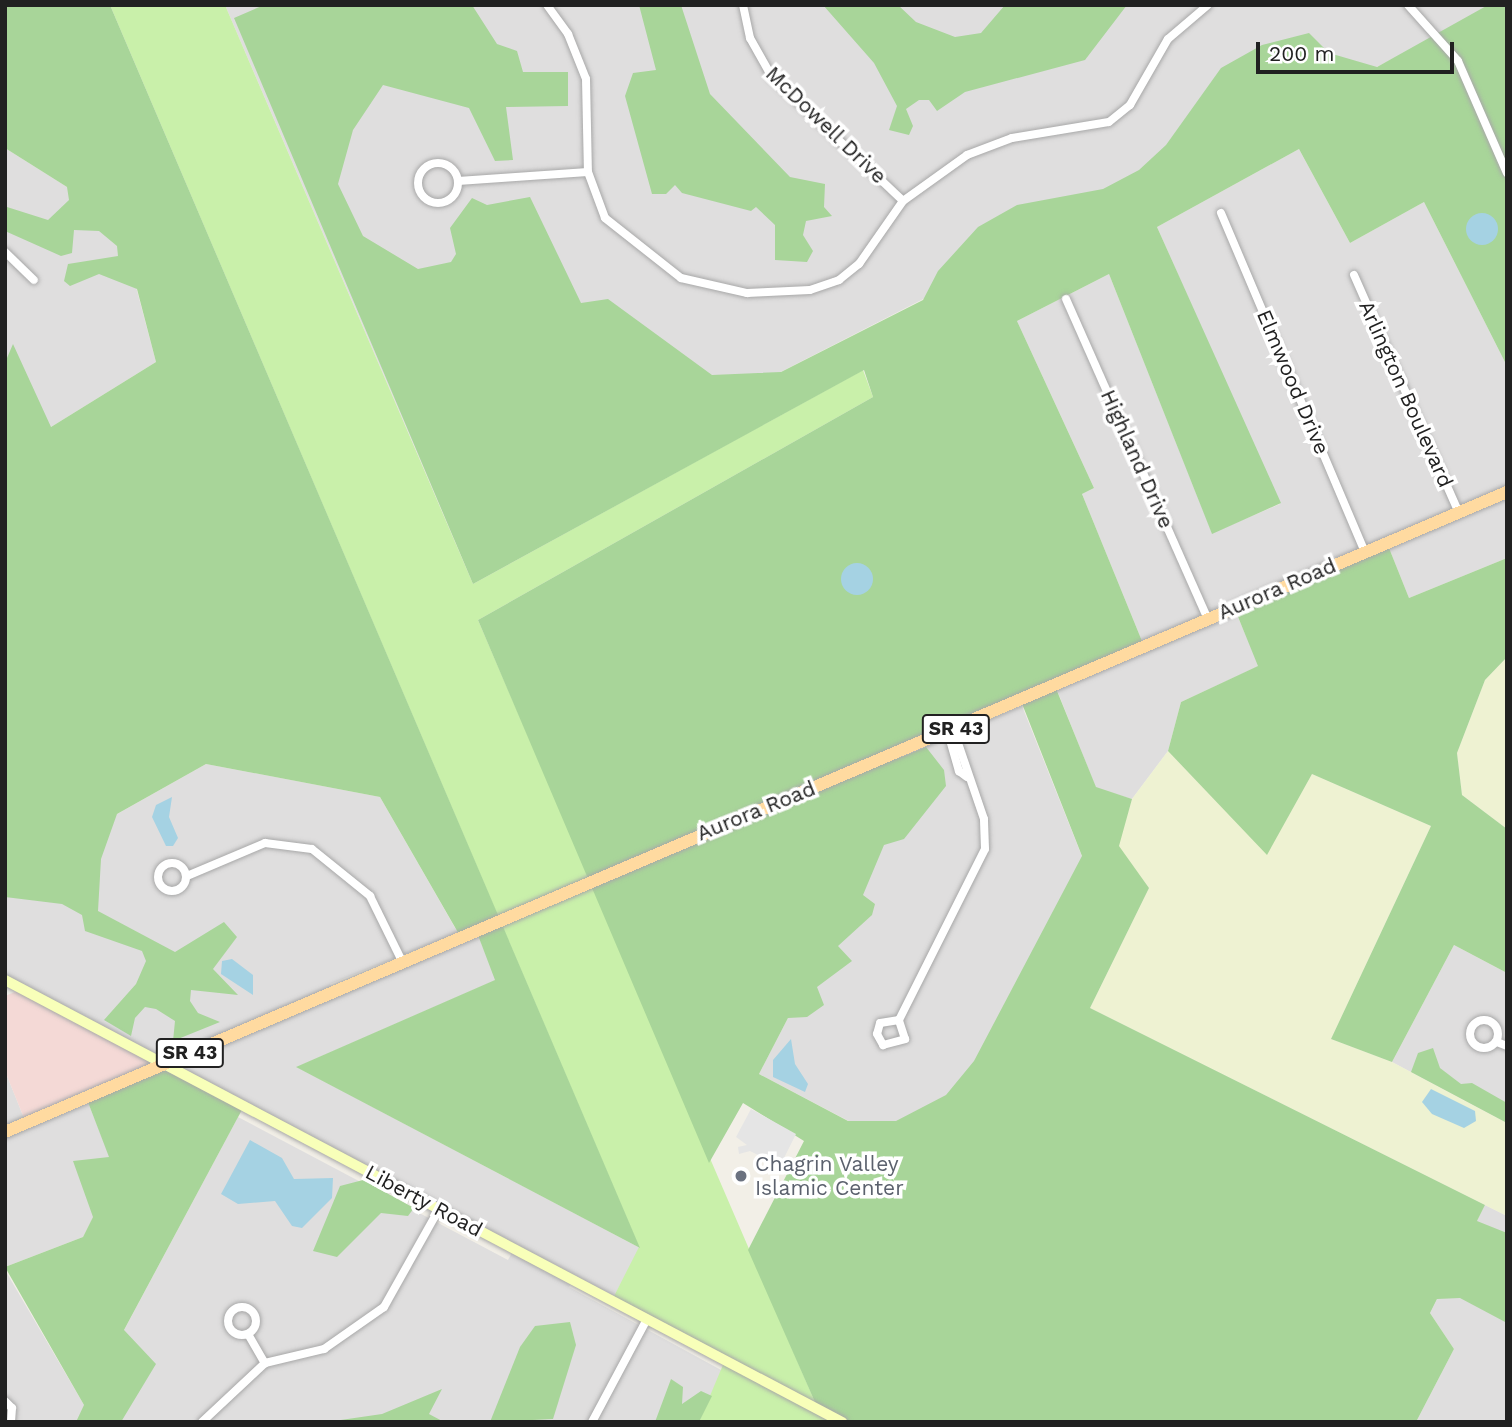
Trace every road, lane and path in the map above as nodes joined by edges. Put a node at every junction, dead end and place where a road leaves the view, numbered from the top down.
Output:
1 (547, 5) edge
2 (743, 5) edge
3 (1208, 5) edge
4 (1408, 5) edge
5 (588, 172) junction
6 (1507, 173) edge
7 (458, 181) junction
8 (903, 201) junction
9 (1220, 213) dead end
10 (5, 252) edge
11 (1354, 275) dead end
12 (34, 280) dead end
13 (1066, 299) dead end
14 (1507, 492) edge
15 (1459, 513) junction
16 (1365, 552) junction
17 (1208, 619) junction
18 (948, 733) junction
19 (187, 876) dead end
20 (402, 961) junction
21 (5, 980) edge
22 (899, 1020) dead end
23 (1497, 1042) dead end
24 (1507, 1046) edge
25 (164, 1064) junction
26 (5, 1132) edge
27 (439, 1209) junction
28 (647, 1319) junction
29 (248, 1334) dead end
30 (265, 1363) junction
31 (5, 1401) edge
32 (11, 1422) edge
33 (202, 1422) edge
34 (592, 1422) edge
35 (842, 1422) edge

1 - 5 street
2 - 8 street, McDowell Drive
3 - 8 street
4 - 6 street
5 - 7 street
5 - 8 street
7 - 7 street
9 - 16 street, Elmwood Drive
10 - 12 street
11 - 15 street, Arlington Boulevard
13 - 17 street, Highland Drive
14 - 15 main road, Aurora Road / SR 43
15 - 16 main road, Aurora Road / SR 43
16 - 17 main road, Aurora Road / SR 43
17 - 18 main road, Aurora Road / SR 43
18 - 20 main road, Aurora Road / SR 43
18 - 22 street
19 - 20 street
20 - 25 main road, Aurora Road / SR 43
21 - 25 street, Liberty Road
23 - 24 street
25 - 26 main road, Aurora Road / SR 43
25 - 27 street, Liberty Road
27 - 28 street, Liberty Road
27 - 30 street
28 - 34 street
28 - 35 street, Liberty Road
29 - 30 street
30 - 33 street
31 - 32 street

